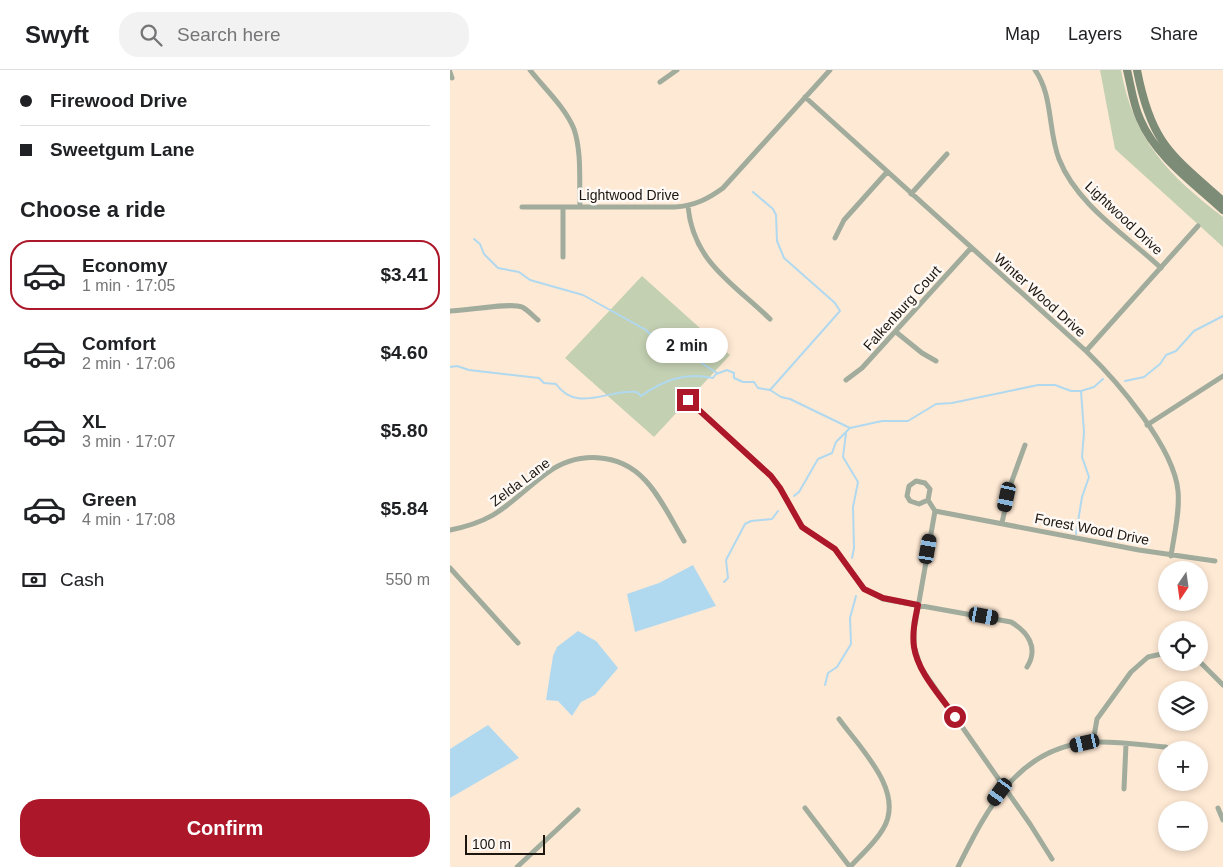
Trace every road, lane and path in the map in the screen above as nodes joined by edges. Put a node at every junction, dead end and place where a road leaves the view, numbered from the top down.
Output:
1 (530, 70) edge
2 (677, 70) edge
3 (830, 70) edge
4 (1035, 70) edge
5 (1127, 70) edge
6 (1137, 70) edge
7 (660, 82) dead end
8 (805, 97) junction
9 (947, 154) dead end
10 (888, 172) junction
11 (911, 194) junction
12 (1223, 201) edge
13 (688, 206) junction
14 (522, 207) dead end
15 (563, 207) junction
16 (580, 207) junction
17 (1223, 210) edge
18 (1198, 226) dead end
19 (835, 238) dead end
20 (971, 248) junction
21 (563, 256) dead end
22 (1161, 268) junction
23 (450, 311) edge
24 (538, 320) dead end
25 (770, 320) dead end
26 (896, 332) junction
27 (1086, 351) junction
28 (936, 361) dead end
29 (1223, 376) edge
30 (846, 380) dead end
31 (688, 400) dead end
32 (1147, 425) junction
33 (1025, 445) dead end
34 (928, 500) junction
35 (935, 511) junction
36 (1002, 524) junction
37 (450, 530) edge
38 (684, 541) dead end
39 (1170, 556) junction
40 (1216, 561) dead end
41 (450, 568) edge
42 (918, 605) junction
43 (518, 643) dead end
44 (1158, 655) edge
45 (1027, 667) dead end
46 (1208, 670) edge
47 (1223, 685) edge
48 (839, 719) dead end
49 (1093, 742) junction
50 (1126, 744) junction
51 (1158, 746) edge
52 (1004, 788) junction
53 (1124, 788) dead end
54 (804, 808) dead end
55 (1218, 808) dead end
56 (578, 810) dead end
57 (1223, 820) edge
58 (1052, 859) dead end
59 (516, 867) edge
60 (850, 867) edge
61 (958, 867) edge

1 - 16 street
2 - 7 street
3 - 8 street, Lightwood Drive
4 - 22 street, Lightwood Drive
5 - 17 street
6 - 12 street
8 - 10 street, Winter Wood Drive
8 - 13 street, Lightwood Drive
9 - 11 street
10 - 11 street, Winter Wood Drive
10 - 19 street
11 - 20 street, Winter Wood Drive
13 - 16 street, Lightwood Drive
13 - 25 street
14 - 15 street, Lightwood Drive
15 - 16 street, Lightwood Drive
15 - 21 street
18 - 22 street
20 - 26 street, Falkenburg Court
20 - 27 street, Winter Wood Drive
22 - 27 street
23 - 24 street
26 - 28 street
26 - 30 street, Falkenburg Court
27 - 32 street, Winter Wood Drive
29 - 32 street
31 - 42 street
32 - 39 street, Winter Wood Drive
33 - 36 street
34 - 34 street
34 - 35 street
35 - 36 street, Forest Wood Drive
35 - 42 street
36 - 39 street, Forest Wood Drive
37 - 38 street, Zelda Lane
39 - 40 street, Forest Wood Drive
41 - 43 street
42 - 45 street
42 - 52 street
44 - 49 street
46 - 47 street
48 - 60 street
49 - 50 street
49 - 52 street
50 - 51 street
50 - 53 street
52 - 58 street
52 - 61 street
54 - 60 street
55 - 57 street
56 - 59 street

